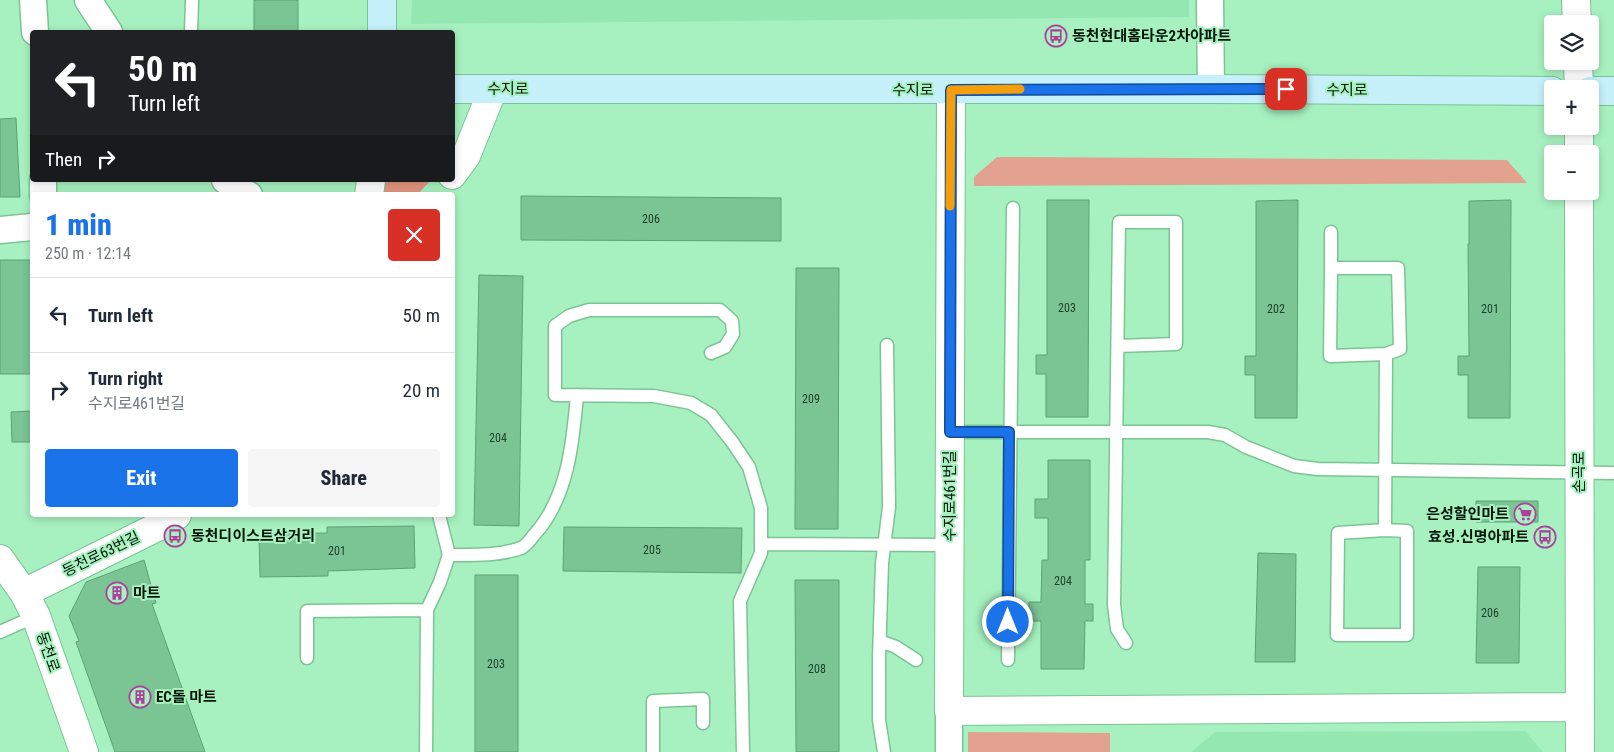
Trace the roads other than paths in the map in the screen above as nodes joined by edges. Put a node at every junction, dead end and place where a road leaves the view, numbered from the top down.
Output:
1 (33, 0) edge
2 (88, 0) edge
3 (192, 0) edge
4 (382, 0) edge
5 (1210, 0) edge
6 (1576, 0) edge
7 (1577, 15) edge
8 (35, 30) edge
9 (108, 30) edge
10 (191, 30) edge
11 (382, 30) edge
12 (493, 89) junction
13 (1211, 89) junction
14 (455, 90) edge
15 (951, 90) junction
16 (1544, 91) edge
17 (1599, 91) edge
18 (1614, 91) edge
19 (455, 171) edge
20 (228, 182) edge
21 (242, 192) edge
22 (1579, 200) edge
23 (1013, 208) dead end
24 (30, 227) edge
25 (0, 230) edge
26 (1331, 232) dead end
27 (1331, 268) junction
28 (887, 345) dead end
29 (1118, 346) junction
30 (711, 353) dead end
31 (1386, 354) junction
32 (577, 395) junction
33 (950, 432) junction
34 (1009, 432) junction
35 (1117, 432) junction
36 (1385, 470) junction
37 (1579, 473) junction
38 (1614, 473) edge
39 (174, 517) edge
40 (440, 517) edge
41 (1385, 530) junction
42 (761, 544) junction
43 (950, 545) junction
44 (884, 546) junction
45 (449, 555) junction
46 (0, 559) edge
47 (30, 605) junction
48 (427, 610) junction
49 (0, 632) edge
50 (880, 641) junction
51 (1126, 643) dead end
52 (307, 658) dead end
53 (916, 660) dead end
54 (1008, 660) dead end
55 (1580, 707) junction
56 (949, 711) junction
57 (703, 723) dead end
58 (84, 752) edge
59 (426, 752) edge
60 (653, 752) edge
61 (743, 752) edge
62 (884, 752) edge
63 (949, 752) edge
64 (1580, 752) edge

1 - 8 street
2 - 9 street
3 - 10 lane
4 - 11 main road
5 - 13 street
6 - 7 street
12 - 14 main road, 수지로
12 - 15 main road, 수지로
12 - 19 street
13 - 15 main road, 수지로
13 - 16 main road, 수지로
15 - 33 street, 수지로461번길
17 - 18 main road
20 - 21 street
22 - 37 street, 손곡로
23 - 34 lane
24 - 25 street
26 - 27 lane
27 - 31 lane
27 - 31 lane
28 - 44 lane
29 - 29 lane
29 - 35 lane
30 - 32 lane
31 - 36 lane
32 - 42 lane
32 - 45 lane
33 - 34 lane
33 - 43 street, 수지로461번길
34 - 35 lane
34 - 54 lane
35 - 36 lane
35 - 51 lane
36 - 37 lane
36 - 41 lane
37 - 38 lane
37 - 55 street, 손곡로
39 - 47 street, 동천로63번길
40 - 45 lane
41 - 41 lane
42 - 44 lane
42 - 61 lane
43 - 44 lane
43 - 56 street, 수지로461번길
44 - 50 lane
45 - 48 lane
46 - 47 street, 동천로
47 - 49 lane
47 - 58 street, 동천로
48 - 52 lane
48 - 59 lane
50 - 53 lane
50 - 62 lane
55 - 56 street
55 - 64 street, 손곡로
56 - 63 street, 수지로461번길
57 - 60 lane

